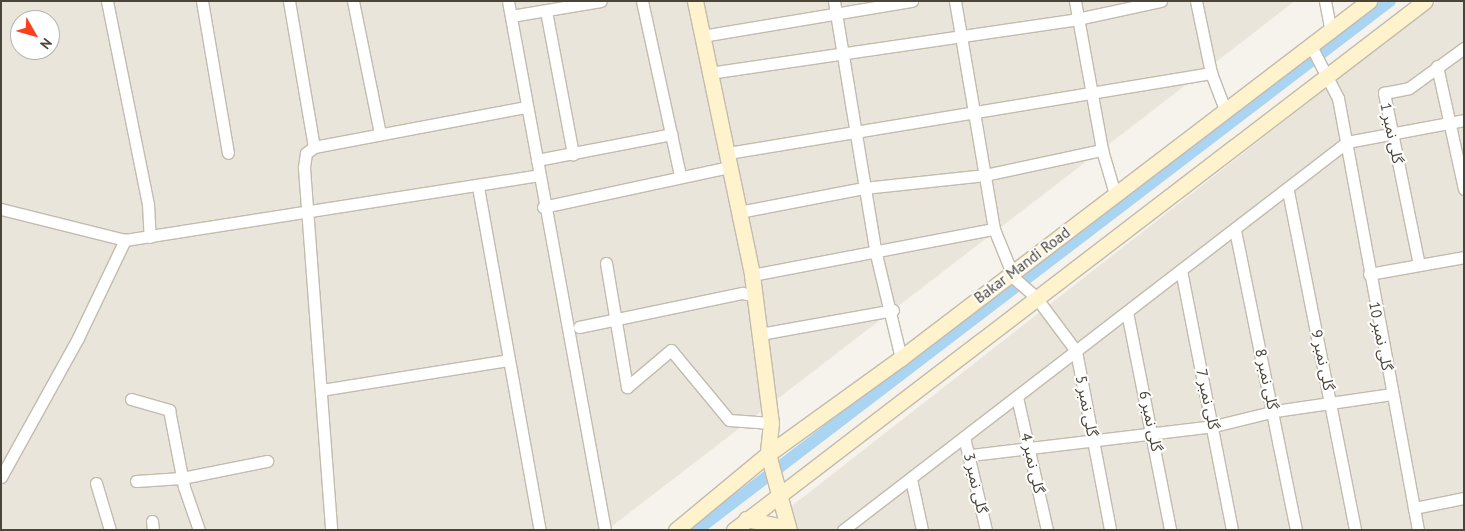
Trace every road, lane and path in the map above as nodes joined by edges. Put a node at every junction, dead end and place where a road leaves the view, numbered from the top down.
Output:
1 (107, 1) edge
2 (202, 1) edge
3 (290, 1) edge
4 (353, 1) edge
5 (508, 1) edge
6 (601, 1) edge
7 (642, 1) edge
8 (695, 1) edge
9 (834, 1) edge
10 (912, 1) edge
11 (954, 1) edge
12 (1075, 1) edge
13 (1161, 1) edge
14 (1196, 1) edge
15 (1325, 1) edge
16 (1369, 1) edge
17 (1425, 1) edge
18 (546, 11) junction
19 (838, 14) junction
20 (511, 16) junction
21 (1077, 20) junction
22 (1331, 32) junction
23 (962, 34) junction
24 (702, 36) junction
25 (1311, 46) junction
26 (1464, 48) edge
27 (843, 50) junction
28 (1437, 66) junction
29 (709, 73) junction
30 (1211, 73) junction
31 (1327, 74) junction
32 (1092, 92) junction
33 (526, 107) junction
34 (1225, 109) junction
35 (976, 114) junction
36 (1464, 120) edge
37 (1448, 122) junction
38 (854, 133) junction
39 (380, 134) junction
40 (672, 134) junction
41 (1392, 134) junction
42 (1347, 142) junction
43 (314, 147) junction
44 (1102, 150) junction
45 (228, 153) dead end
46 (574, 154) junction
47 (537, 160) junction
48 (729, 160) junction
49 (986, 174) junction
50 (680, 175) junction
51 (539, 176) junction
52 (478, 187) junction
53 (864, 188) junction
54 (1464, 188) edge
55 (1288, 192) junction
56 (1115, 194) junction
57 (543, 207) junction
58 (1, 209) edge
59 (738, 212) junction
60 (307, 213) junction
61 (994, 229) junction
62 (1235, 230) junction
63 (150, 237) junction
64 (125, 240) junction
65 (875, 250) junction
66 (1464, 257) edge
67 (606, 263) dead end
68 (1419, 264) junction
69 (1181, 270) junction
70 (1369, 274) junction
71 (752, 275) junction
72 (1012, 275) junction
73 (1029, 293) junction
74 (755, 296) junction
75 (893, 310) junction
76 (1128, 312) junction
77 (616, 319) junction
78 (579, 327) dead end
79 (760, 334) junction
80 (1076, 351) junction
81 (901, 358) junction
82 (509, 360) junction
83 (321, 390) junction
84 (1392, 394) junction
85 (1017, 397) junction
86 (132, 399) dead end
87 (1332, 402) junction
88 (1274, 411) junction
89 (771, 423) junction
90 (1214, 426) junction
91 (1155, 434) junction
92 (964, 437) junction
93 (1094, 441) junction
94 (1030, 446) junction
95 (971, 455) junction
96 (769, 457) junction
97 (267, 462) dead end
98 (6, 464) edge
99 (1, 477) edge
100 (182, 478) junction
101 (911, 479) junction
102 (136, 481) dead end
103 (96, 483) dead end
104 (777, 485) junction
105 (1464, 498) edge
106 (1414, 508) junction
107 (746, 520) junction
108 (859, 525) edge
109 (786, 529) edge
110 (110, 530) edge
111 (200, 530) edge
112 (331, 530) edge
113 (540, 530) edge
114 (606, 530) edge
115 (676, 530) edge
116 (734, 530) edge
117 (843, 530) edge
118 (922, 530) edge
119 (986, 530) edge
120 (1047, 530) edge
121 (1110, 530) edge
122 (1170, 530) edge
123 (1232, 530) edge
124 (1296, 530) edge
125 (1355, 530) edge
126 (1418, 530) edge

1 - 63 street
2 - 45 street
3 - 43 street
4 - 39 street
5 - 20 street
6 - 18 street
7 - 40 street
8 - 24 street
9 - 19 street
10 - 19 street
11 - 23 street, گلی نمبر 5
12 - 21 street
13 - 21 street
14 - 30 street
15 - 22 street
16 - 22 street, Bakar Mandi Road
17 - 31 street
18 - 20 street
18 - 46 street
19 - 24 street
19 - 27 street
20 - 33 street
21 - 23 street
21 - 32 street
22 - 25 street, Bakar Mandi Road
23 - 27 street
23 - 35 street, گلی نمبر 5
24 - 29 street
25 - 31 street, گلی نمبر 10
25 - 34 street, Bakar Mandi Road
26 - 28 street, گلی نمبر 1
27 - 29 street
27 - 38 street
28 - 37 street
28 - 41 street, گلی نمبر 1
29 - 48 street
30 - 32 street
30 - 34 street
31 - 42 street, گلی نمبر 10
31 - 73 street
32 - 35 street
32 - 44 street
33 - 39 street
33 - 47 street
34 - 56 street, Bakar Mandi Road
35 - 38 street
35 - 49 street, گلی نمبر 5
36 - 37 street
37 - 41 street
37 - 54 street
38 - 48 street
38 - 53 street
39 - 43 street
40 - 46 street
40 - 50 street
41 - 42 street
41 - 68 street, گلی نمبر 1
42 - 55 street
42 - 70 street, گلی نمبر 10
43 - 60 street
44 - 49 street
44 - 56 street
46 - 47 street
47 - 51 street
48 - 50 street
48 - 59 street
49 - 53 street
49 - 61 street, گلی نمبر 5
50 - 57 street
51 - 52 street
51 - 57 street
52 - 60 street
52 - 82 street
53 - 59 street
53 - 65 street
55 - 62 street
55 - 87 street, گلی نمبر 9
56 - 72 street, Bakar Mandi Road
57 - 114 street
58 - 64 street
59 - 71 street
60 - 63 street
60 - 83 street
61 - 65 street
61 - 72 street, گلی نمبر 5
62 - 69 street
62 - 88 street, گلی نمبر 8
63 - 64 street
64 - 98 street
65 - 71 street
65 - 75 street
66 - 68 street
67 - 77 street
68 - 70 street
69 - 76 street
69 - 90 street, گلی نمبر 7
70 - 84 street, گلی نمبر 10
71 - 74 street
72 - 73 street, گلی نمبر 5
72 - 81 street, Bakar Mandi Road
73 - 80 street, گلی نمبر 5
73 - 104 street
74 - 77 street
74 - 79 street
75 - 79 street
75 - 81 street
76 - 80 street
76 - 91 street, گلی نمبر 6
77 - 78 street
77 - 89 street
79 - 89 street
80 - 85 street
80 - 93 street, گلی نمبر 5
81 - 96 street, Bakar Mandi Road
82 - 83 street
82 - 113 street
83 - 112 street
84 - 87 street
84 - 106 street, گلی نمبر 10
85 - 92 street
85 - 94 street, گلی نمبر 4
86 - 100 street
87 - 88 street
87 - 125 street, گلی نمبر 9
88 - 90 street
88 - 124 street, گلی نمبر 8
89 - 96 street
90 - 91 street
90 - 123 street, گلی نمبر 7
91 - 93 street
91 - 122 street, گلی نمبر 6
92 - 95 street, گلی نمبر 3
92 - 101 street
93 - 94 street
93 - 121 street, گلی نمبر 5
94 - 95 street
94 - 120 street, گلی نمبر 4
95 - 119 street, گلی نمبر 3
96 - 104 street
96 - 115 street, Bakar Mandi Road
97 - 100 street
98 - 99 street
100 - 102 street
100 - 111 street
101 - 108 street
101 - 118 street
103 - 110 street
104 - 107 street
104 - 109 street
105 - 106 street
106 - 126 street, گلی نمبر 10
107 - 109 street
107 - 116 street
108 - 117 street

